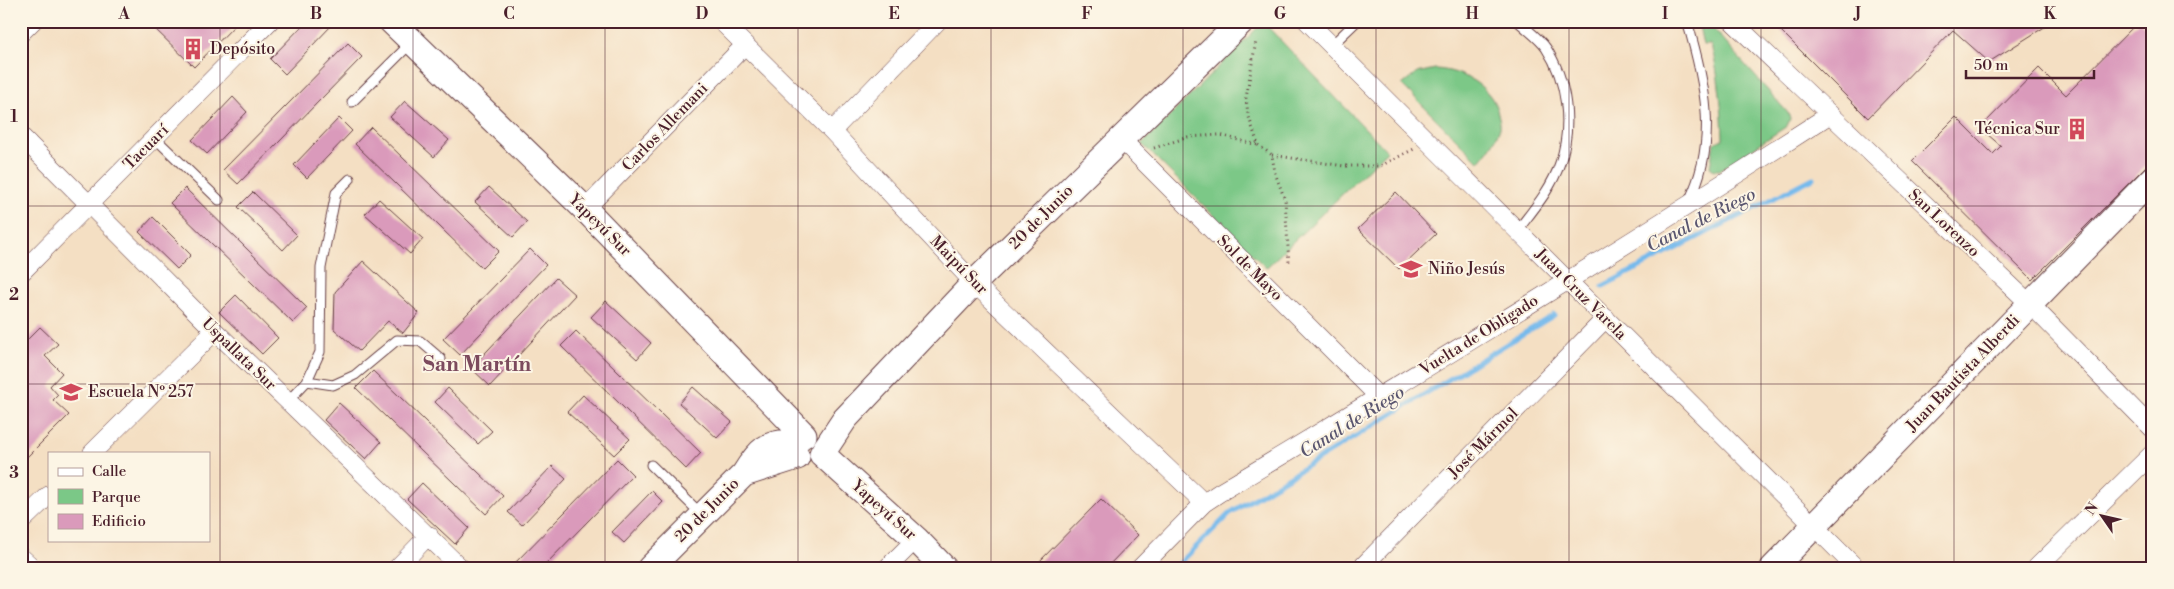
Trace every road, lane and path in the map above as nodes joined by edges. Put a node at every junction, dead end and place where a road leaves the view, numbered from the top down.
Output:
1 (33, 21) edge
2 (270, 21) edge
3 (391, 21) edge
4 (721, 21) edge
5 (938, 21) edge
6 (1307, 21) edge
7 (1357, 21) edge
8 (1518, 21) edge
9 (1687, 21) edge
10 (1732, 21) edge
11 (1249, 31) edge
12 (21, 33) edge
13 (412, 41) junction
14 (745, 45) junction
15 (1331, 46) junction
16 (352, 102) dead end
17 (1829, 115) junction
18 (832, 131) junction
19 (21, 136) edge
20 (155, 138) junction
21 (1427, 143) junction
22 (1258, 145) junction
23 (1129, 146) junction
24 (1272, 155) junction
25 (2153, 178) edge
26 (350, 179) dead end
27 (219, 200) dead end
28 (89, 204) junction
29 (1685, 208) junction
30 (585, 209) junction
31 (1517, 231) junction
32 (1289, 263) dead end
33 (21, 273) edge
34 (1568, 281) junction
35 (974, 283) junction
36 (2030, 304) junction
37 (1606, 318) junction
38 (215, 331) junction
39 (441, 359) dead end
40 (307, 381) junction
41 (1379, 397) junction
42 (288, 401) junction
43 (2153, 429) edge
44 (809, 446) junction
45 (93, 452) edge
46 (2153, 453) edge
47 (651, 465) dead end
48 (48, 496) edge
49 (1204, 503) junction
50 (702, 515) junction
51 (21, 522) edge
52 (1813, 528) junction
53 (429, 535) junction
54 (916, 538) junction
55 (21, 557) edge
56 (32, 568) edge
57 (397, 568) edge
58 (461, 568) edge
59 (650, 568) edge
60 (887, 568) edge
61 (944, 568) edge
62 (1140, 568) edge
63 (1361, 568) edge
64 (1774, 568) edge
65 (1856, 568) edge
66 (2036, 568) edge

1 - 12 street
2 - 20 street, Tacuarí
3 - 13 street, Yapeyú Sur
4 - 14 street, Maipú Sur
5 - 18 street
6 - 15 street, Juan Cruz Varela
7 - 15 lane
8 - 31 lane
9 - 29 lane
10 - 17 street, San Lorenzo
11 - 22 path
11 - 23 street, 20 de Junio
13 - 16 lane
13 - 30 street, Yapeyú Sur
14 - 18 street, Maipú Sur
14 - 30 street, Carlos Allemani
15 - 21 street, Juan Cruz Varela
17 - 29 street, Vuelta de Obligado
17 - 36 street, San Lorenzo
18 - 35 street, Maipú Sur
19 - 28 street, Uspallata Sur
20 - 27 lane
20 - 28 street, Tacuarí
21 - 24 path
21 - 31 street, Juan Cruz Varela
22 - 23 path
22 - 24 path
23 - 35 street, 20 de Junio
23 - 41 street, Sol de Mayo
24 - 32 path
25 - 36 street, Juan Bautista Alberdi
26 - 40 lane
28 - 33 street, Tacuarí
28 - 38 street, Uspallata Sur
29 - 34 street, Vuelta de Obligado
30 - 44 street, Yapeyú Sur
31 - 34 street, Juan Cruz Varela
34 - 37 street, Juan Cruz Varela
34 - 41 street, Vuelta de Obligado
35 - 44 street, 20 de Junio
35 - 49 street, Maipú Sur
36 - 43 street, San Lorenzo
36 - 52 street, Juan Bautista Alberdi
37 - 52 street, Juan Cruz Varela
37 - 63 street, José Mármol
38 - 42 street, Uspallata Sur
38 - 45 street
39 - 40 lane
40 - 42 lane
41 - 49 street, Vuelta de Obligado
42 - 53 street, Uspallata Sur
44 - 50 street, 20 de Junio
44 - 54 street, Yapeyú Sur
46 - 66 street
47 - 50 lane
48 - 51 street
49 - 62 street, Vuelta de Obligado
50 - 59 street, 20 de Junio
52 - 64 street, Juan Bautista Alberdi
52 - 65 street, Juan Cruz Varela
53 - 57 street
53 - 58 street, Uspallata Sur
54 - 60 street
54 - 61 street, Yapeyú Sur
55 - 56 street

